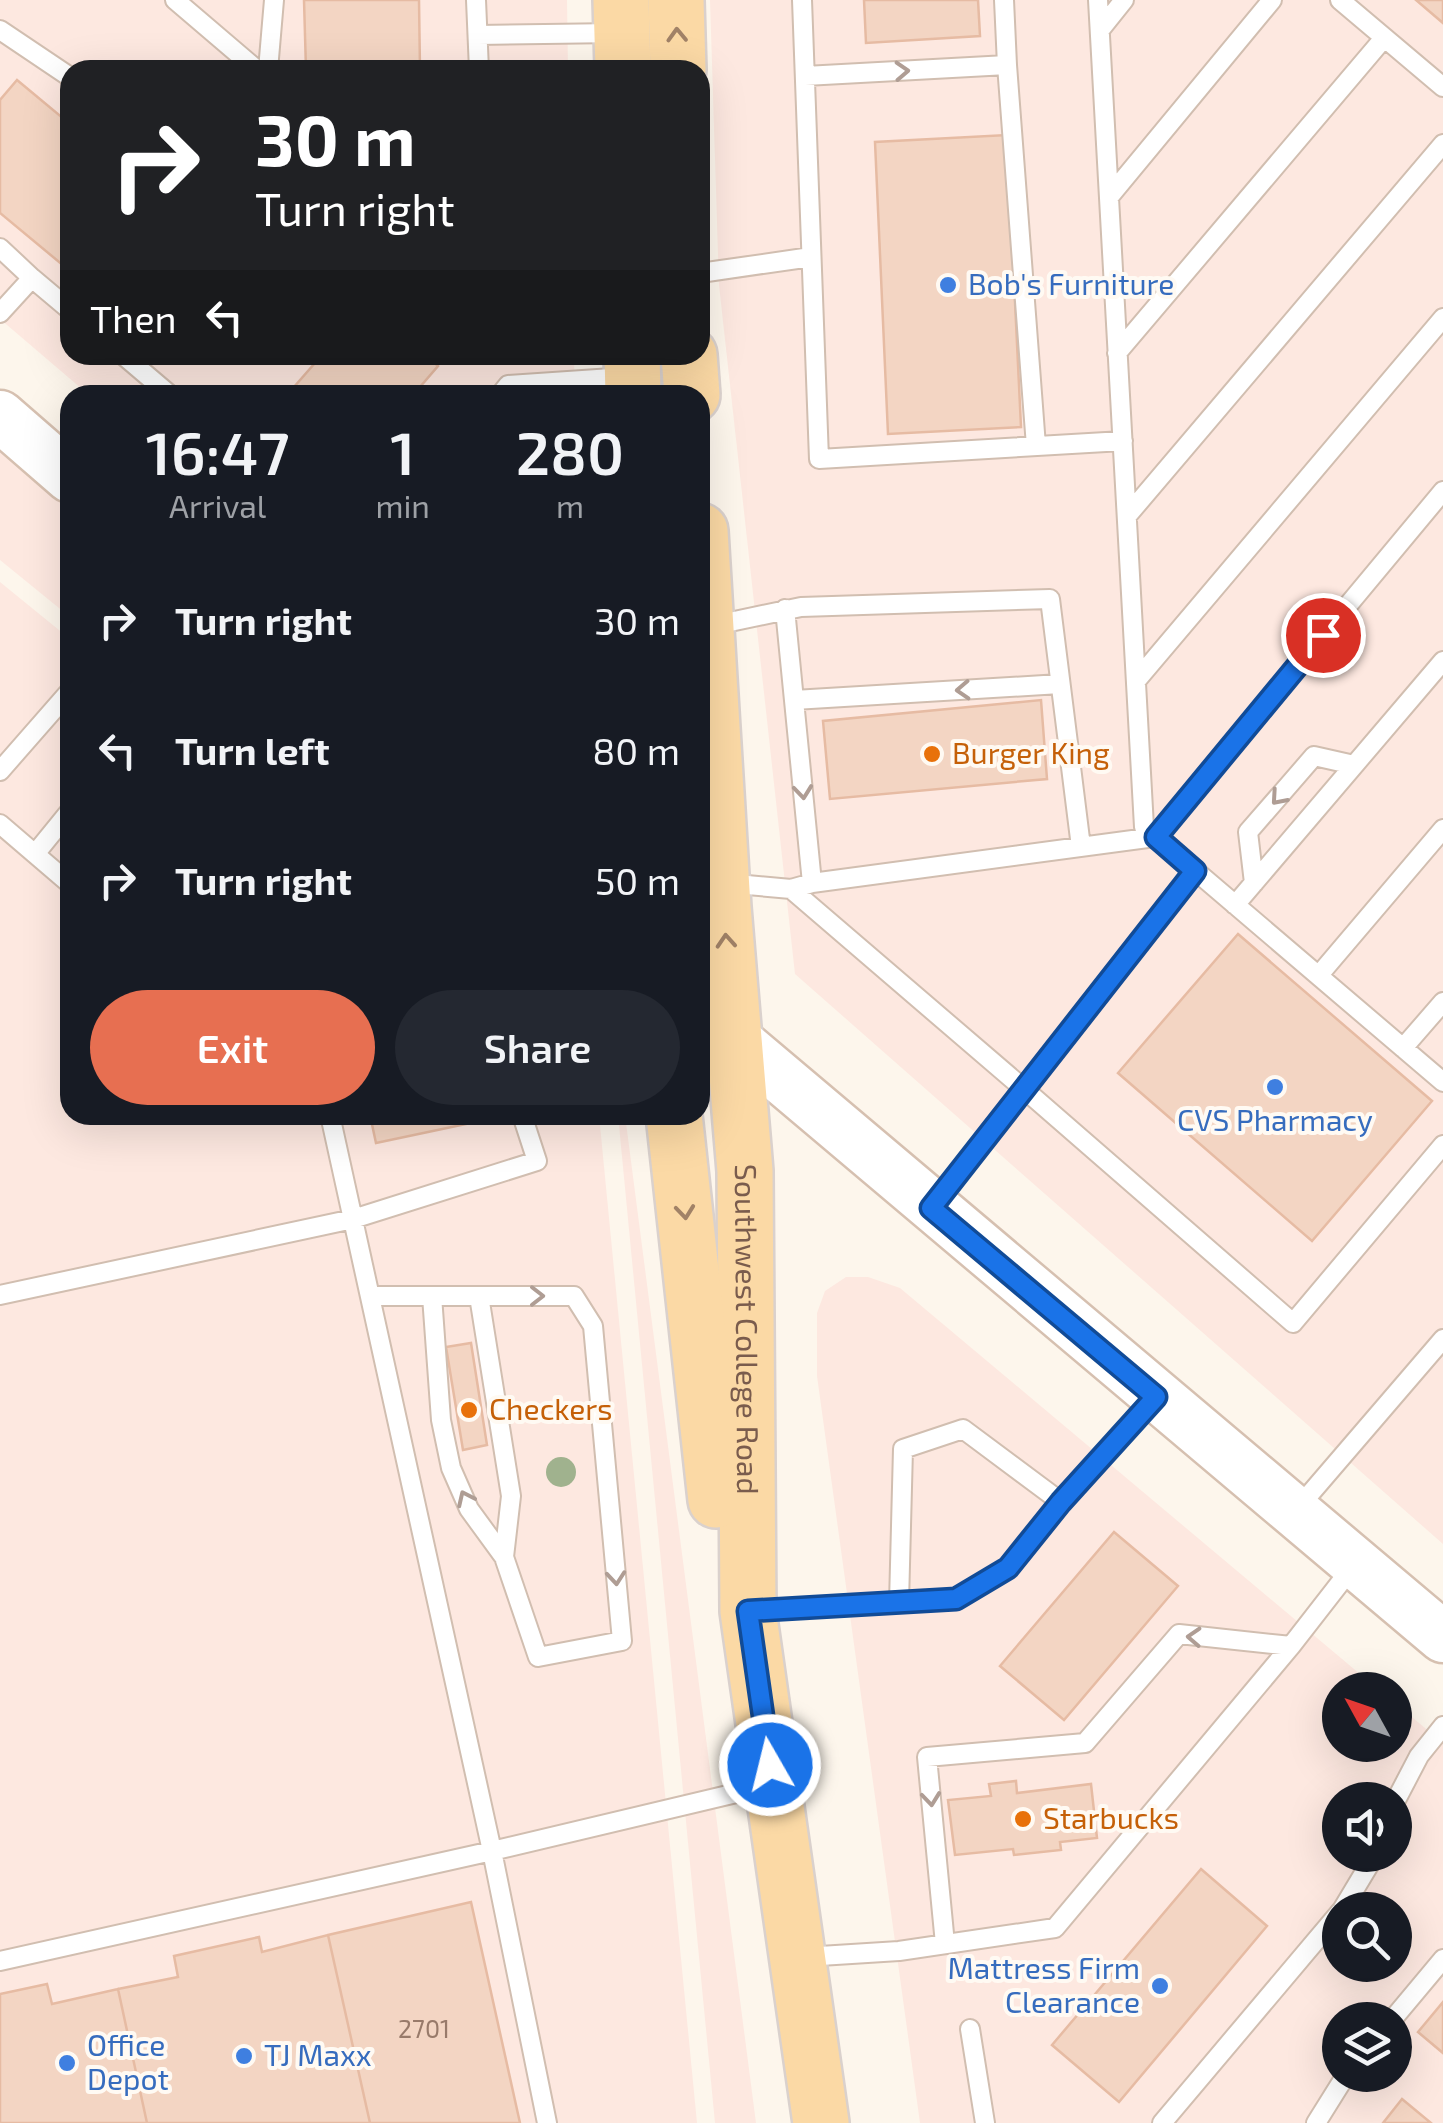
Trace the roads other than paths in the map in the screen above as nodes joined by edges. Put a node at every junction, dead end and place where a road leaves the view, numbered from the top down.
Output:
1 (175, 0) edge
2 (274, 0) edge
3 (476, 0) edge
4 (676, 0) edge
5 (802, 0) edge
6 (1004, 0) edge
7 (1098, 0) edge
8 (1124, 0) edge
9 (1272, 0) edge
10 (1340, 0) edge
11 (0, 30) edge
12 (1100, 30) junction
13 (622, 34) edge
14 (478, 35) junction
15 (1384, 38) junction
16 (245, 60) edge
17 (269, 60) edge
18 (479, 60) edge
19 (678, 60) edge
20 (1007, 65) junction
21 (60, 70) edge
22 (805, 76) junction
23 (1443, 88) edge
24 (1443, 144) edge
25 (1109, 197) junction
26 (0, 248) edge
27 (811, 256) junction
28 (710, 271) edge
29 (32, 278) junction
30 (60, 302) edge
31 (0, 314) edge
32 (1443, 318) edge
33 (1118, 353) junction
34 (135, 365) edge
35 (632, 376) edge
36 (159, 385) edge
37 (561, 385) edge
38 (0, 416) edge
39 (1122, 441) junction
40 (1036, 446) junction
41 (60, 468) edge
42 (1443, 491) edge
43 (1127, 516) junction
44 (785, 609) junction
45 (710, 626) edge
46 (1443, 660) edge
47 (1136, 681) junction
48 (1060, 684) junction
49 (710, 691) edge
50 (794, 700) junction
51 (60, 702) edge
52 (1354, 765) junction
53 (0, 771) edge
54 (60, 823) edge
55 (0, 824) edge
56 (1443, 829) edge
57 (1156, 837) junction
58 (1080, 847) junction
59 (35, 854) junction
60 (1195, 871) junction
61 (60, 875) edge
62 (722, 883) junction
63 (812, 883) junction
64 (1254, 883) junction
65 (791, 889) junction
66 (1235, 905) junction
67 (1318, 975) junction
68 (1443, 1002) edge
69 (716, 1024) edge
70 (1404, 1048) junction
71 (1443, 1082) edge
72 (1024, 1089) junction
73 (332, 1125) edge
74 (525, 1125) edge
75 (675, 1125) edge
76 (1443, 1145) edge
77 (931, 1208) junction
78 (353, 1218) junction
79 (0, 1295) edge
80 (370, 1296) junction
81 (432, 1296) junction
82 (479, 1296) junction
83 (1443, 1339) edge
84 (1156, 1397) junction
85 (1061, 1502) junction
86 (1294, 1512) junction
87 (504, 1558) junction
88 (1355, 1564) junction
89 (899, 1602) junction
90 (748, 1611) junction
91 (1443, 1637) edge
92 (1291, 1646) junction
93 (1443, 1726) edge
94 (1405, 1782) edge
95 (749, 1790) junction
96 (492, 1851) junction
97 (1322, 1934) edge
98 (945, 1944) junction
99 (798, 1958) junction
100 (1443, 1959) edge
101 (0, 1961) edge
102 (1407, 2002) edge
103 (970, 2028) dead end
104 (1335, 2092) edge
105 (547, 2123) edge
106 (796, 2123) edge
107 (822, 2123) edge
108 (985, 2123) edge
109 (1162, 2123) edge
110 (1316, 2123) edge

1 - 16 lane
2 - 17 lane
3 - 14 lane
19 -> 4 main road
5 - 22 lane
6 - 20 lane
7 - 12 lane
8 - 12 lane
9 - 25 lane
10 - 15 lane
11 - 21 lane
12 - 25 lane
13 - 14 lane
14 - 18 lane
15 - 23 lane
15 - 33 lane
22 -> 20 lane
20 - 40 lane
22 - 27 lane
24 - 43 lane
25 - 33 lane
26 - 29 lane
27 - 28 lane
27 - 40 lane
29 - 30 lane
29 - 31 lane
32 - 47 lane
33 - 39 lane
34 - 36 lane
35 - 37 lane
38 - 41 main road
39 - 40 lane
39 - 43 lane
42 - 57 lane
43 - 47 lane
44 - 45 lane
44 - 48 lane
44 - 50 lane
46 - 52 lane
47 - 57 lane
48 -> 50 lane
48 - 58 lane
49 - 62 main road, Southwest College Road
50 -> 63 lane
51 - 53 lane
52 - 64 lane
52 -> 64 lane
54 - 59 lane
55 - 59 lane
56 - 67 lane
57 - 58 lane
57 - 60 lane
58 - 63 lane
59 - 61 lane
60 - 66 lane
60 - 72 lane
62 - 65 lane
69 -> 62 main road, Southwest College Road
63 - 65 lane
64 - 66 lane
65 - 72 lane
66 - 67 lane
67 - 70 lane
68 - 70 lane
69 - 77 main road
69 - 90 main road, Southwest College Road
70 - 71 lane
72 - 76 lane
72 - 77 lane
73 - 78 lane
74 - 78 lane
75 -> 95 main road, Southwest College Road
77 - 84 main road
78 - 79 lane
78 - 80 lane
80 - 81 lane
80 - 96 lane
81 - 82 lane
87 -> 81 lane
82 - 87 lane
82 -> 87 lane
83 - 86 lane
84 - 85 lane
84 - 86 main road
85 - 89 lane
85 - 89 lane
86 - 88 main road
88 - 91 main road
88 - 92 lane
89 - 90 lane
90 - 99 main road, Southwest College Road
92 - 98 lane
92 -> 98 lane
93 - 94 lane
95 - 96 lane
95 - 106 main road, Southwest College Road
96 - 101 lane
96 - 105 lane
97 - 109 lane
98 - 99 lane
99 - 107 main road, Southwest College Road
100 - 102 lane
103 - 108 lane
104 - 110 lane

